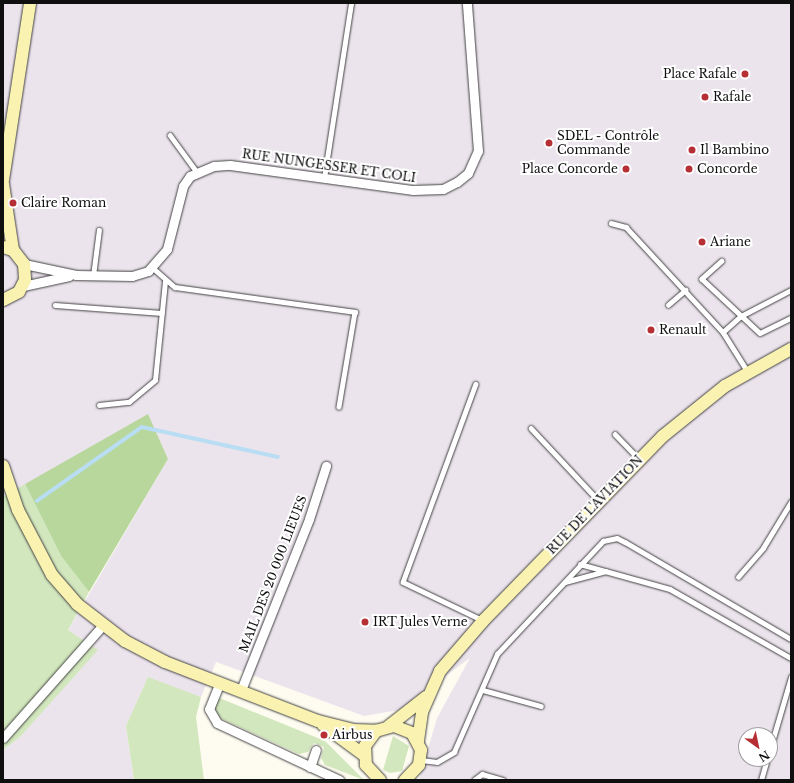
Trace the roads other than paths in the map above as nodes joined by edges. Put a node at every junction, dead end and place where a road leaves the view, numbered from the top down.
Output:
1 (30, 3) edge
2 (351, 3) edge
3 (467, 3) edge
4 (170, 135) dead end
5 (197, 172) junction
6 (324, 178) junction
7 (3, 180) edge
8 (3, 184) edge
9 (611, 223) dead end
10 (99, 230) dead end
11 (8, 249) edge
12 (722, 261) dead end
13 (24, 264) junction
14 (153, 268) junction
15 (76, 275) junction
16 (93, 276) junction
17 (165, 281) junction
18 (23, 286) junction
19 (685, 290) junction
20 (791, 290) edge
21 (5, 302) edge
22 (55, 305) dead end
23 (668, 305) dead end
24 (162, 313) junction
25 (741, 316) junction
26 (791, 318) edge
27 (723, 332) junction
28 (791, 349) edge
29 (748, 372) junction
30 (476, 384) dead end
31 (99, 405) dead end
32 (339, 407) dead end
33 (531, 428) dead end
34 (615, 434) dead end
35 (638, 459) junction
36 (3, 466) edge
37 (326, 466) dead end
38 (599, 501) junction
39 (791, 502) edge
40 (580, 564) junction
41 (607, 571) junction
42 (738, 577) dead end
43 (563, 582) junction
44 (483, 621) junction
45 (102, 625) junction
46 (791, 639) edge
47 (791, 658) edge
48 (791, 677) edge
49 (220, 682) junction
50 (240, 690) junction
51 (483, 690) junction
52 (429, 694) junction
53 (541, 706) dead end
54 (318, 721) junction
55 (389, 726) junction
56 (776, 727) edge
57 (376, 731) junction
58 (3, 738) edge
59 (418, 740) junction
60 (316, 750) dead end
61 (364, 756) junction
62 (421, 760) junction
63 (310, 767) junction
64 (765, 767) edge
65 (407, 779) edge
66 (339, 780) edge
67 (379, 780) edge
68 (474, 780) edge
69 (503, 780) edge
70 (761, 780) edge

1 - 7 street
2 - 6 lane
3 - 6 street, RUE NUNGESSER ET COLI
4 - 5 lane
5 - 6 street, RUE NUNGESSER ET COLI
5 - 14 street
8 - 11 street
9 - 19 lane
10 - 16 lane
11 - 13 street
12 - 25 lane
13 - 15 street
13 - 18 street
14 - 16 street
14 - 17 lane
15 - 16 street
15 - 18 street
17 - 24 lane
17 - 32 lane
18 - 21 street
19 - 23 lane
19 - 27 lane
20 - 25 lane
22 - 24 lane
24 - 31 lane
25 - 26 lane
25 - 27 lane
27 - 29 lane
28 - 29 street, RUE DE L'AVIATION
29 - 35 street, RUE DE L'AVIATION
30 - 44 lane
33 - 38 lane
34 - 35 lane
35 - 38 street, RUE DE L'AVIATION
36 - 45 street
37 - 50 street, MAIL DES 20 000 LIEUES
38 - 44 street, RUE DE L'AVIATION
39 - 42 lane
40 - 41 lane
40 - 43 lane
40 - 46 lane
41 - 43 lane
41 - 47 lane
43 - 51 lane
44 - 52 street, RUE DE L'AVIATION
45 - 49 street
45 - 58 street
48 - 56 lane
49 - 50 street
49 - 63 street
50 - 54 street
51 - 53 lane
51 - 62 lane
52 - 55 street, RUE DE L'AVIATION
52 - 59 street, RUE DE L'AVIATION
54 - 57 street
54 - 61 street
55 - 57 street, RUE DE L'AVIATION
55 - 59 street
57 - 61 street
59 - 62 street, RUE DE L'AVIATION
60 - 63 street
61 - 67 street
62 - 65 street
63 - 66 street
64 - 70 lane
68 - 69 lane

